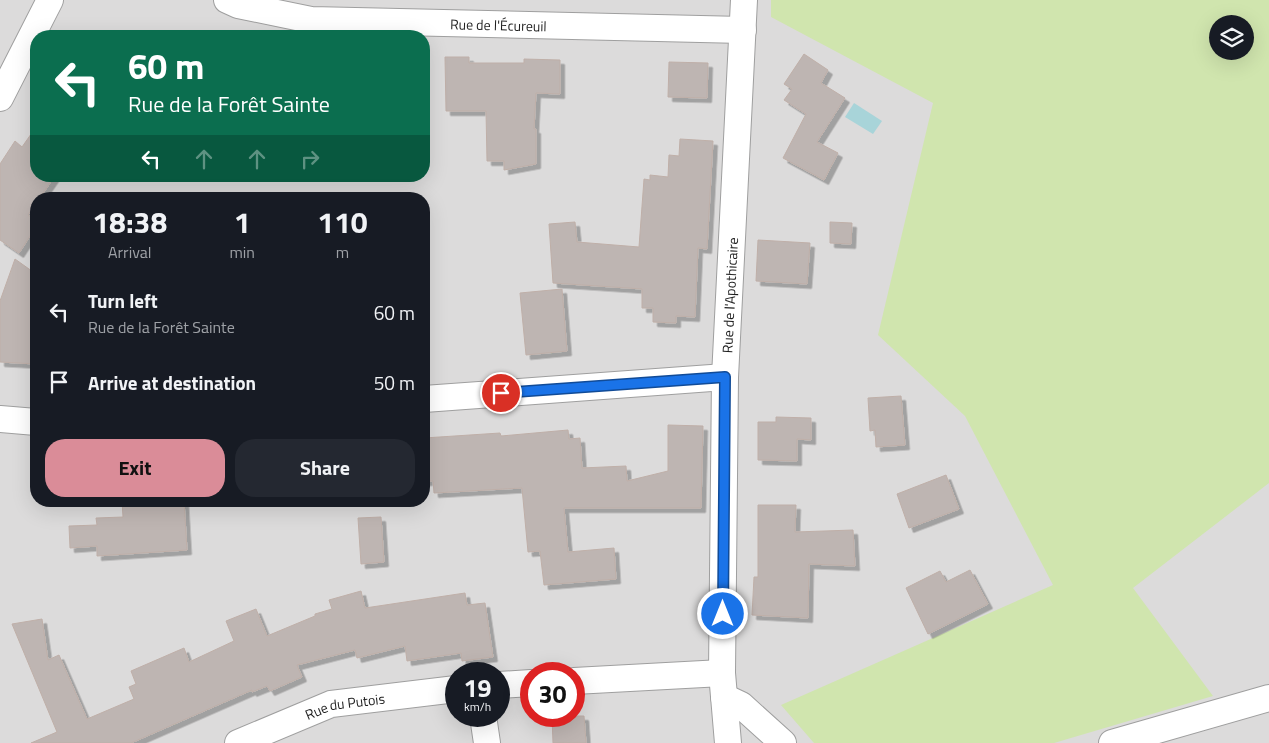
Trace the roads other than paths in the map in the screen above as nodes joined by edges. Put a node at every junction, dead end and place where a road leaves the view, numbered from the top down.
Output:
1 (50, 0) edge
2 (227, 0) edge
3 (744, 0) edge
4 (35, 30) edge
5 (743, 30) junction
6 (30, 39) edge
7 (0, 98) edge
8 (725, 377) junction
9 (430, 399) edge
10 (0, 420) edge
11 (30, 422) edge
12 (585, 681) edge
13 (723, 685) junction
14 (445, 690) edge
15 (1269, 698) edge
16 (485, 727) edge
17 (238, 743) edge
18 (487, 743) edge
19 (728, 743) edge
20 (783, 743) edge
21 (1112, 743) edge

1 - 4 street
2 - 5 street, Rue de l'Écureuil
3 - 5 street, Rue de l'Apothicaire
5 - 8 street, Rue de l'Apothicaire
6 - 7 street
8 - 9 street
8 - 13 street, Rue de l'Apothicaire
10 - 11 street
12 - 13 street
13 - 19 street, Rue de l'Apothicaire
13 - 20 street
14 - 17 street, Rue du Putois
15 - 21 street
16 - 18 street

